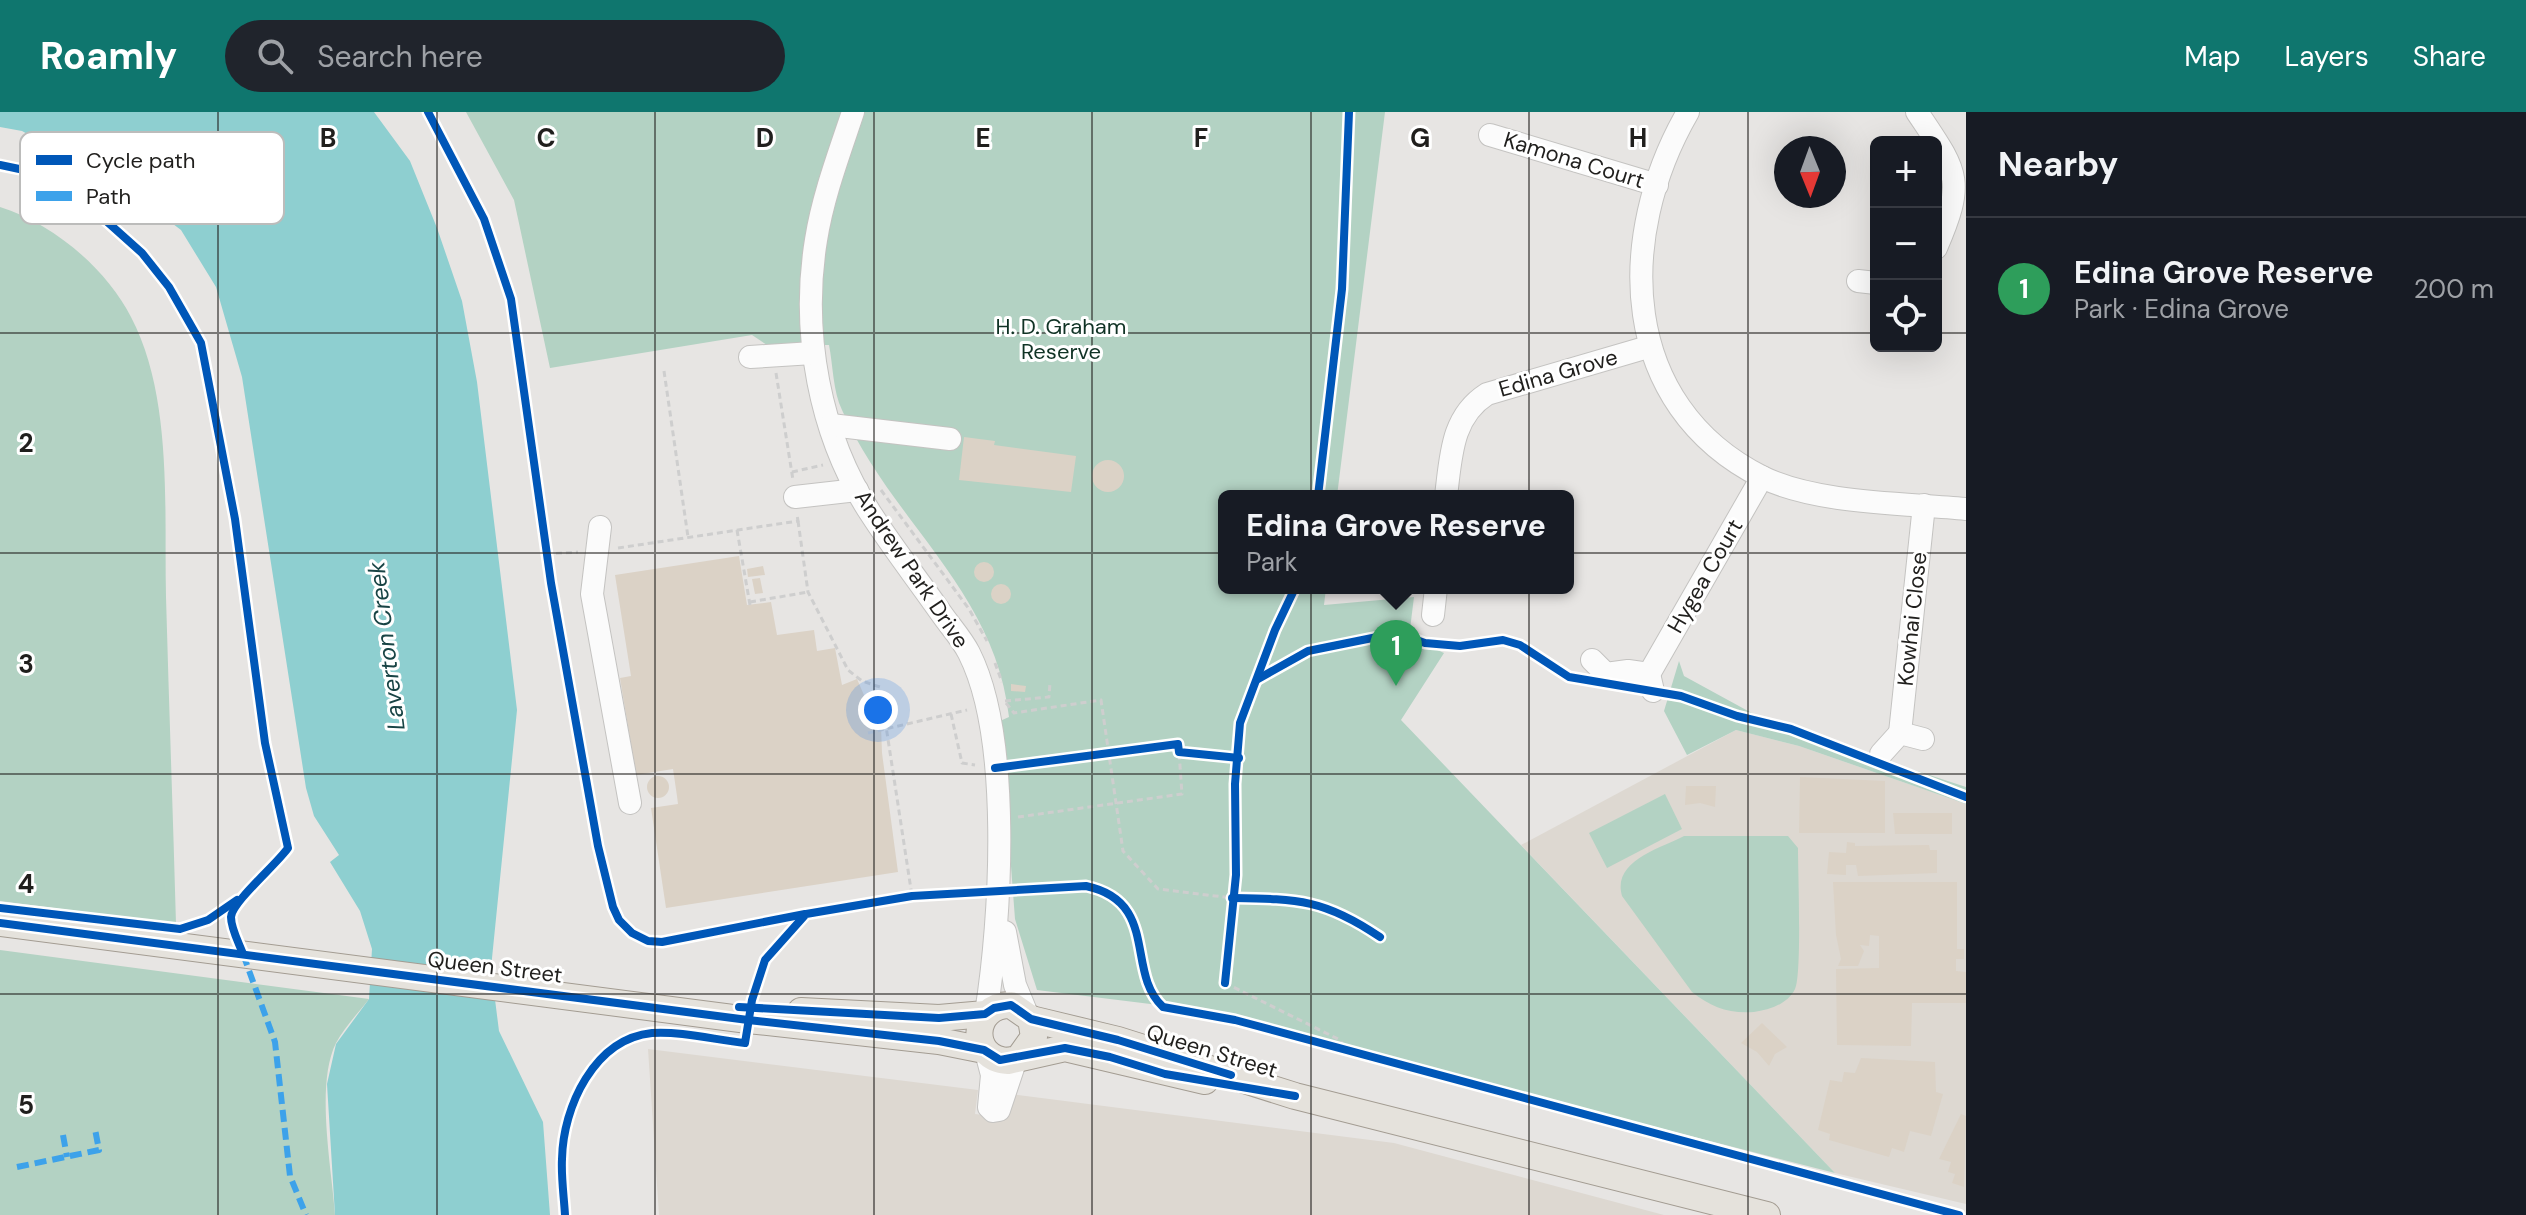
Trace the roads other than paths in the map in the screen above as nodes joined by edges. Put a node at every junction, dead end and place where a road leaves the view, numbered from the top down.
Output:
1 (853, 112) edge
2 (1688, 112) edge
3 (1917, 112) edge
4 (1490, 135) dead end
5 (1657, 185) junction
6 (1942, 237) edge
7 (1648, 347) junction
8 (813, 353) junction
9 (750, 357) dead end
10 (831, 425) junction
11 (950, 439) dead end
12 (1762, 477) junction
13 (857, 490) junction
14 (1447, 490) edge
15 (795, 497) road end
16 (1924, 505) junction
17 (1966, 509) edge
18 (600, 527) dead end
19 (1435, 594) edge
20 (1433, 615) dead end
21 (1592, 660) dead end
22 (1900, 733) junction
23 (1923, 739) dead end
24 (1881, 754) dead end
25 (630, 803) dead end
26 (1000, 891) junction
27 (0, 923) edge
28 (618, 1001) junction
29 (986, 1014) junction
30 (1029, 1017) junction
31 (985, 1051) junction
32 (1018, 1058) junction
33 (1295, 1096) junction
34 (1758, 1214) edge

1 - 8 street, Andrew Park Drive
2 - 5 street
3 - 6 street
4 - 5 street, Kamona Court
5 - 7 street
7 - 12 street
7 - 14 street, Edina Grove
8 - 9 street
8 - 10 street, Andrew Park Drive
10 - 11 street
10 - 13 street, Andrew Park Drive
12 - 16 street
12 - 21 street, Hygea Court
13 - 15 street
13 - 26 street, Andrew Park Drive
16 - 17 street
16 - 22 street, Kowhai Close
18 - 25 street
19 - 20 street
22 - 23 street
22 - 24 street
26 - 29 street, Andrew Park Drive
26 - 30 street, Andrew Park Drive
27 - 28 main road, Queen Street
28 - 29 main road, Queen Street
28 - 31 main road, Queen Street
29 - 30 main road
29 - 31 main road
30 - 32 main road
30 - 33 main road, Queen Street
31 - 32 main road
31 - 32 street
32 - 33 main road, Queen Street
33 - 34 main road, Queen Street

